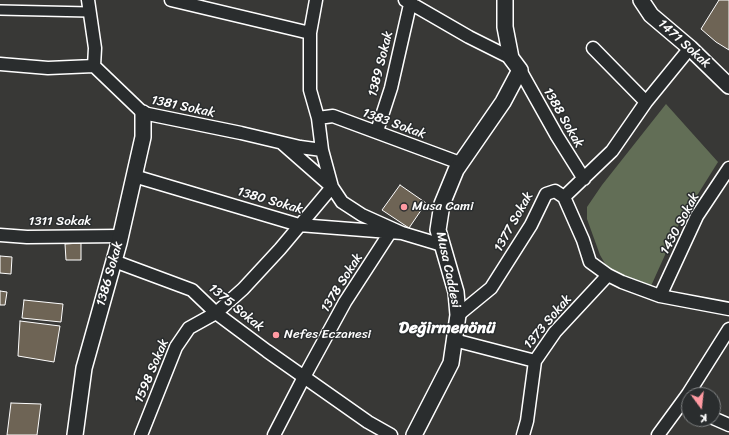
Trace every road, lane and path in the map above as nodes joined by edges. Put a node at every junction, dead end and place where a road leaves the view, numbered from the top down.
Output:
1 (88, 0) edge
2 (170, 0) edge
3 (316, 0) edge
4 (505, 0) edge
5 (641, 0) edge
6 (409, 1) edge
7 (0, 10) edge
8 (89, 12) junction
9 (310, 33) junction
10 (593, 48) dead end
11 (690, 48) junction
12 (511, 58) junction
13 (0, 64) edge
14 (94, 66) junction
15 (520, 70) junction
16 (729, 86) edge
17 (646, 102) junction
18 (143, 113) junction
19 (318, 118) junction
20 (377, 131) junction
21 (282, 143) junction
22 (322, 150) junction
23 (460, 163) junction
24 (729, 168) edge
25 (134, 176) junction
26 (584, 179) junction
27 (332, 187) junction
28 (564, 197) junction
29 (299, 225) junction
30 (396, 232) junction
31 (0, 235) edge
32 (120, 236) junction
33 (442, 245) junction
34 (114, 260) junction
35 (608, 275) junction
36 (660, 296) junction
37 (729, 309) edge
38 (216, 313) junction
39 (458, 315) junction
40 (729, 329) edge
41 (454, 340) junction
42 (535, 361) junction
43 (304, 376) junction
44 (695, 387) edge
45 (681, 409) edge
46 (75, 435) edge
47 (141, 435) edge
48 (274, 435) edge
49 (391, 435) edge
50 (414, 435) edge
51 (522, 435) edge
52 (658, 435) edge

1 - 8 street
2 - 9 street
3 - 9 street
4 - 12 street
5 - 11 street, 1471 Sokak
6 - 12 street
6 - 20 street, 1389 Sokak
7 - 8 street
8 - 14 street
9 - 19 street
10 - 17 street
11 - 16 street, 1471 Sokak
11 - 17 street
12 - 15 street
13 - 14 street
14 - 18 street, 1381 Sokak
15 - 23 street, Musa Caddesi
15 - 26 street, 1388 Sokak
17 - 26 street
18 - 21 street, 1381 Sokak
18 - 25 street, 1386 Sokak
19 - 20 street, 1383 Sokak
19 - 22 street
20 - 23 street, 1383 Sokak
21 - 22 street, 1381 Sokak
21 - 27 street, 1381 Sokak
22 - 27 street
23 - 33 street, Musa Caddesi
24 - 36 street, 1430 Sokak
25 - 29 street, 1380 Sokak
25 - 32 street, 1386 Sokak
26 - 28 street
27 - 29 street, 1598 Sokak
27 - 30 street, 1380 Sokak
28 - 35 street
28 - 39 street, 1377 Sokak
29 - 30 street, 1380 Sokak
29 - 38 street, 1598 Sokak
30 - 33 street, 1380 Sokak
30 - 43 street, 1378 Sokak
31 - 32 street, 1311 Sokak
32 - 34 street, 1386 Sokak
33 - 39 street, Musa Caddesi
34 - 38 street, 1375 Sokak
34 - 46 street, 1386 Sokak
35 - 36 street
35 - 42 street, 1373 Sokak
36 - 37 street
38 - 43 street, 1375 Sokak
38 - 47 street, 1598 Sokak
39 - 41 street, Musa Caddesi
40 - 44 street
41 - 42 street, 1373 Sokak
41 - 50 street, Musa Caddesi
42 - 51 street
43 - 48 street, 1378 Sokak
43 - 49 street, 1375 Sokak
45 - 52 street

